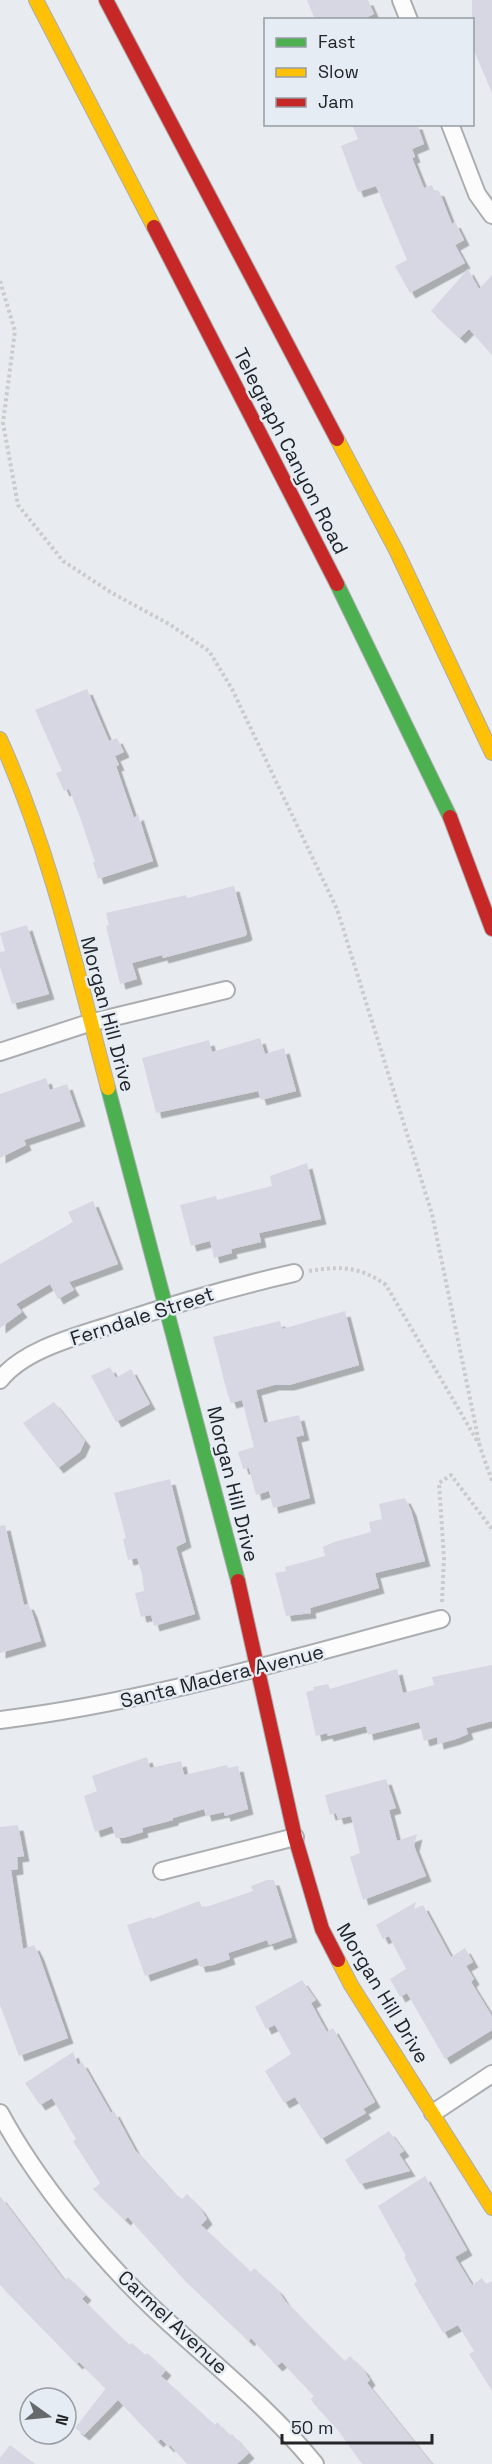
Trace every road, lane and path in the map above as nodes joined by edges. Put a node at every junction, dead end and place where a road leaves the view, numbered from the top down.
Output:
1 (36, 0) edge
2 (106, 0) edge
3 (401, 0) edge
4 (408, 18) edge
5 (451, 126) edge
6 (492, 214) edge
7 (0, 281) edge
8 (0, 739) edge
9 (492, 753) edge
10 (492, 929) edge
11 (226, 990) dead end
12 (89, 1023) junction
13 (0, 1052) edge
14 (294, 1273) joint
15 (166, 1306) junction
16 (0, 1380) edge
17 (480, 1447) junction
18 (492, 1481) edge
19 (492, 1528) edge
20 (441, 1618) joint
21 (259, 1667) junction
22 (0, 1720) edge
23 (295, 1837) junction
24 (162, 1871) dead end
25 (492, 2074) edge
26 (0, 2113) edge
27 (433, 2113) junction
28 (492, 2208) edge
29 (315, 2464) edge

1 - 10 main road, Telegraph Canyon Road
2 - 9 main road
3 - 4 street
5 - 6 street
7 - 17 path
8 - 12 main road, Morgan Hill Drive
11 - 12 street
12 - 13 street
12 - 15 main road, Morgan Hill Drive
14 - 15 street, Ferndale Street
14 - 17 path
15 - 16 street, Ferndale Street
15 - 21 main road, Morgan Hill Drive
17 - 18 path
19 - 20 path
20 - 21 street, Santa Madera Avenue
21 - 22 street, Santa Madera Avenue
21 - 23 main road, Morgan Hill Drive
23 - 24 street
23 - 27 main road, Morgan Hill Drive
25 - 27 street
26 - 29 street, Carmel Avenue
27 - 28 main road, Morgan Hill Drive

